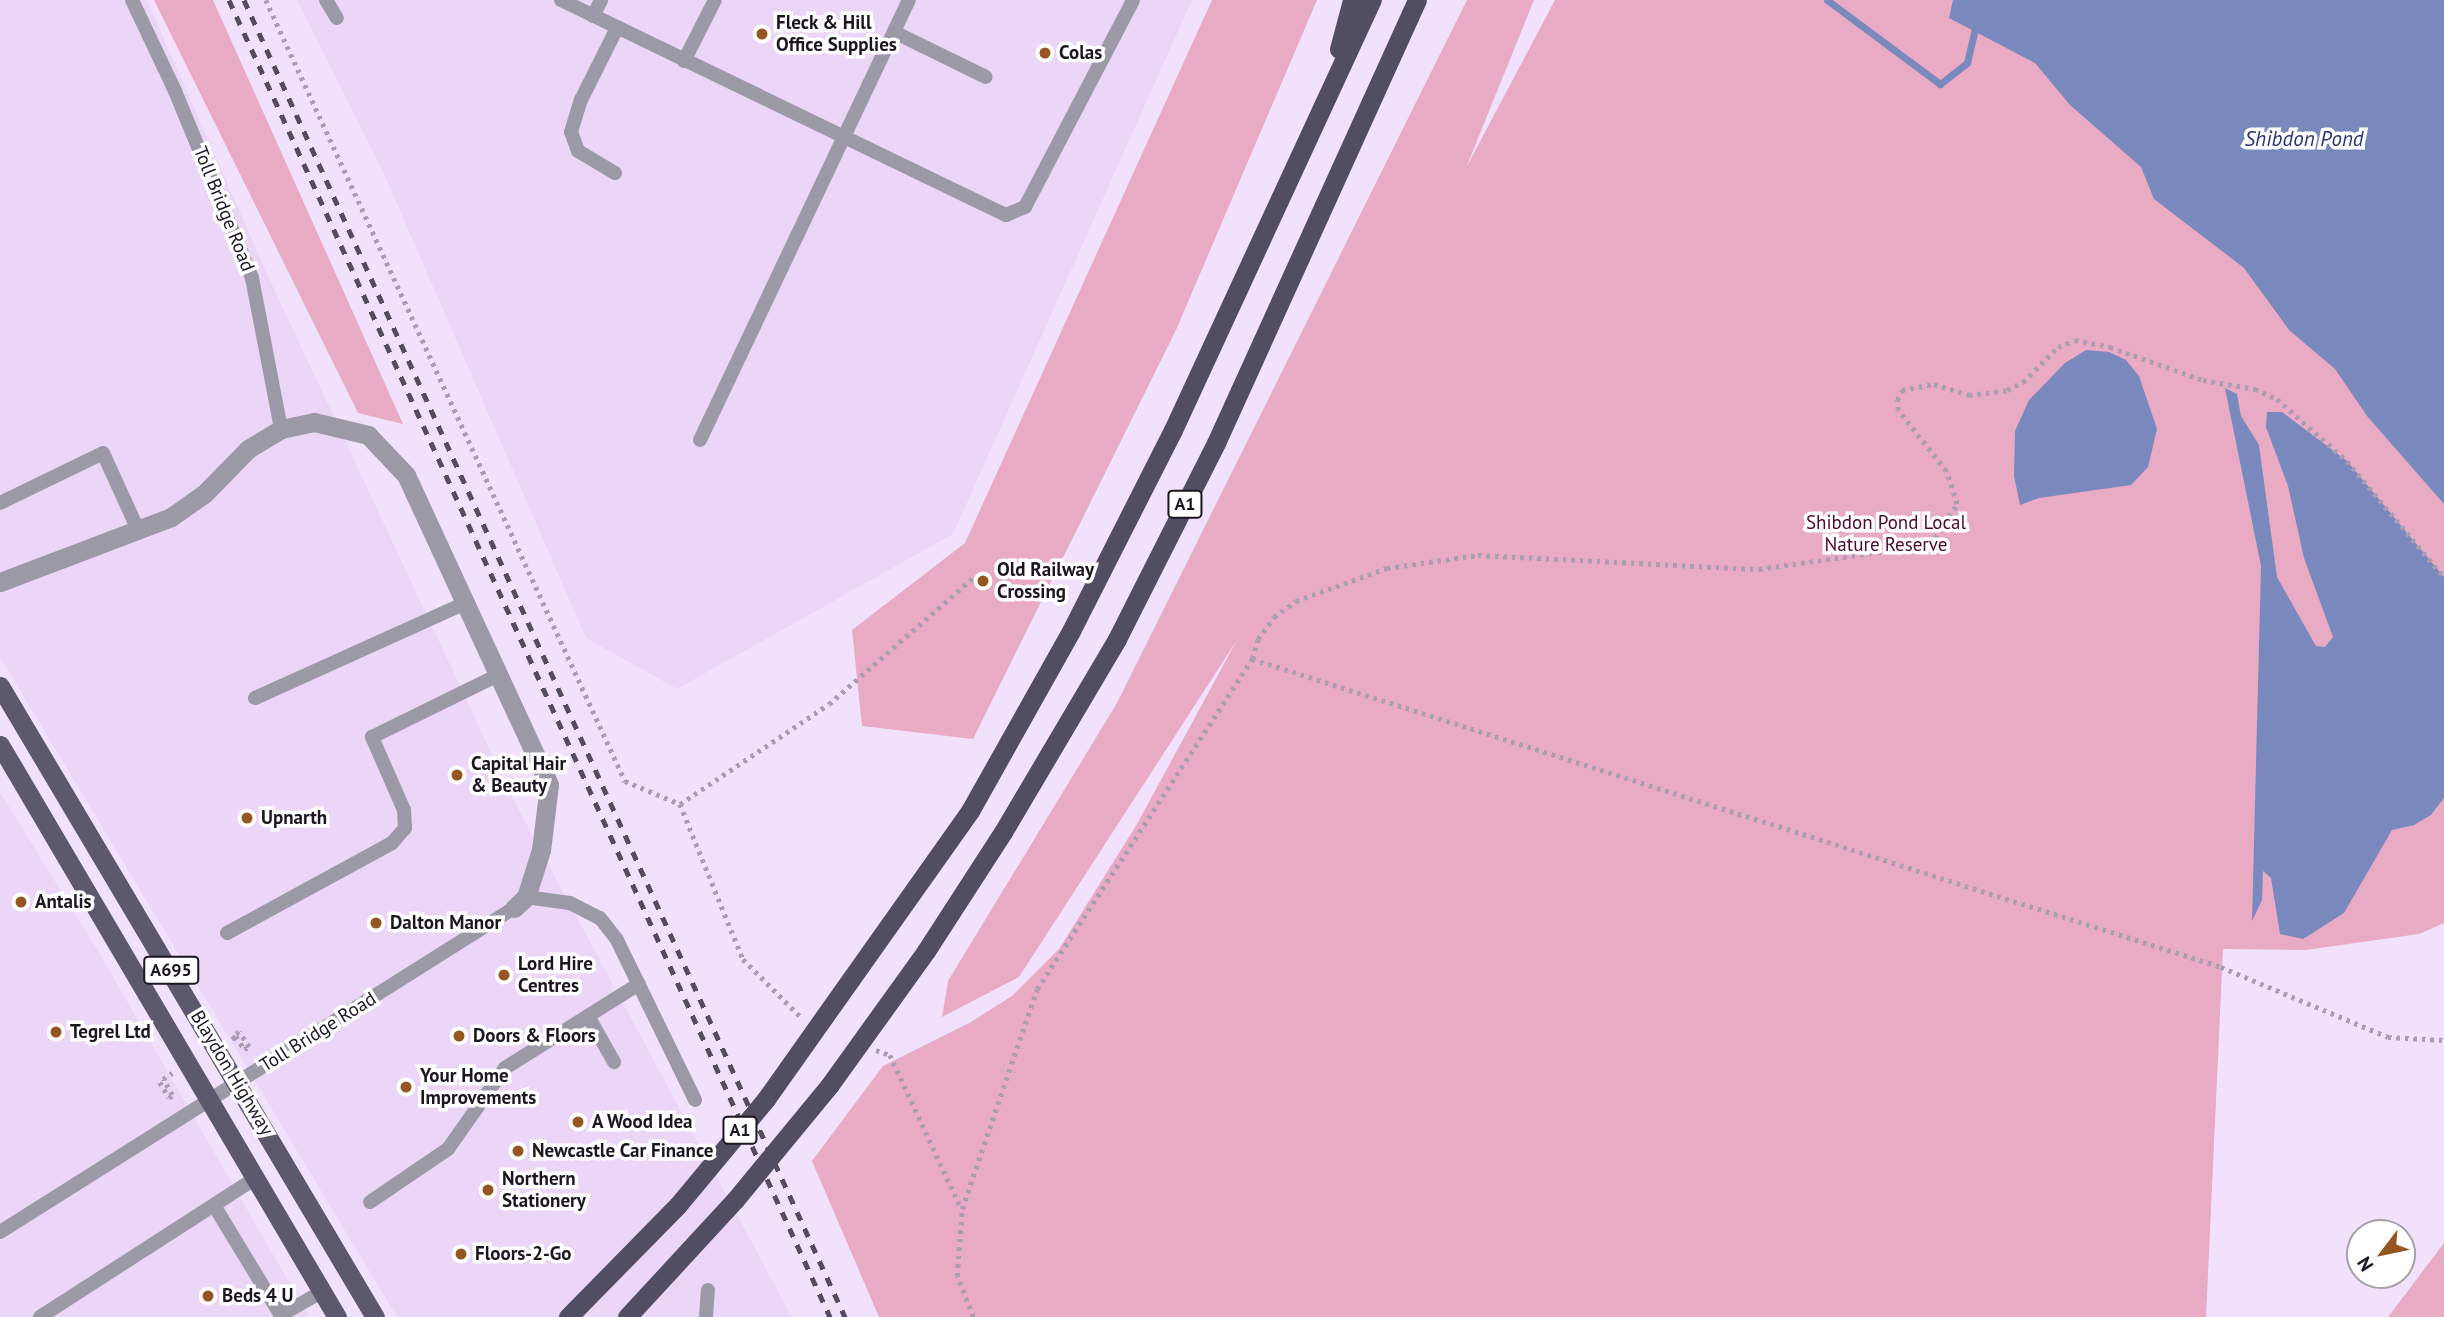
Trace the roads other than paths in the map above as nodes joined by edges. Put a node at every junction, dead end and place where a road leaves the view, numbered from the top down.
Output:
1 (132, 0) edge
2 (326, 0) edge
3 (561, 0) edge
4 (601, 0) edge
5 (715, 0) edge
6 (909, 0) edge
7 (1133, 0) edge
8 (1352, 0) edge
9 (1372, 0) edge
10 (1418, 0) edge
11 (1431, 0) edge
12 (593, 16) junction
13 (337, 18) dead end
14 (617, 28) junction
15 (894, 32) junction
16 (1402, 35) junction
17 (684, 61) junction
18 (986, 77) dead end
19 (1325, 100) junction
20 (843, 138) junction
21 (615, 173) dead end
22 (281, 429) junction
23 (700, 440) dead end
24 (0, 503) edge
25 (139, 532) junction
26 (0, 582) edge
27 (465, 603) junction
28 (498, 675) junction
29 (0, 686) edge
30 (255, 698) dead end
31 (0, 745) edge
32 (520, 903) junction
33 (227, 933) dead end
34 (639, 984) junction
35 (588, 1016) junction
36 (614, 1062) dead end
37 (695, 1100) dead end
38 (257, 1177) junction
39 (370, 1202) dead end
40 (215, 1206) junction
41 (0, 1232) edge
42 (340, 1255) junction
43 (708, 1290) dead end
44 (323, 1291) junction
45 (282, 1316) edge
46 (40, 1317) edge
47 (337, 1317) edge
48 (375, 1317) edge
49 (384, 1317) edge
50 (568, 1317) edge
51 (627, 1317) edge
52 (706, 1317) edge

1 - 22 lane, Toll Bridge Road
2 - 13 lane
3 - 12 lane
4 - 12 lane
5 - 17 lane
6 - 15 lane
7 - 20 lane
8 - 19 highway
9 - 19 highway, A1
10 - 16 highway, A1
11 - 16 highway
12 - 14 lane
14 - 17 lane
14 - 21 lane
15 - 18 lane
15 - 20 lane
16 - 51 highway, A1
17 - 20 lane
19 - 50 highway, A1
20 - 23 lane
22 - 25 street
22 - 27 street
24 - 25 lane
25 - 26 street
27 - 28 street
27 - 30 lane
28 - 32 street
28 - 33 lane
29 - 42 main road, Blaydon Highway / A695
31 - 38 main road, Blaydon Highway / A695
32 - 34 lane
32 - 41 lane, Toll Bridge Road
34 - 35 lane
34 - 37 lane
35 - 36 lane
35 - 39 lane
38 - 40 lane
38 - 44 main road, Blaydon Highway / A695
40 - 45 lane
40 - 46 lane
42 - 48 main road, Blaydon Highway / A695
42 - 49 main road
43 - 52 lane
44 - 45 lane
44 - 47 main road, Blaydon Highway / A695

